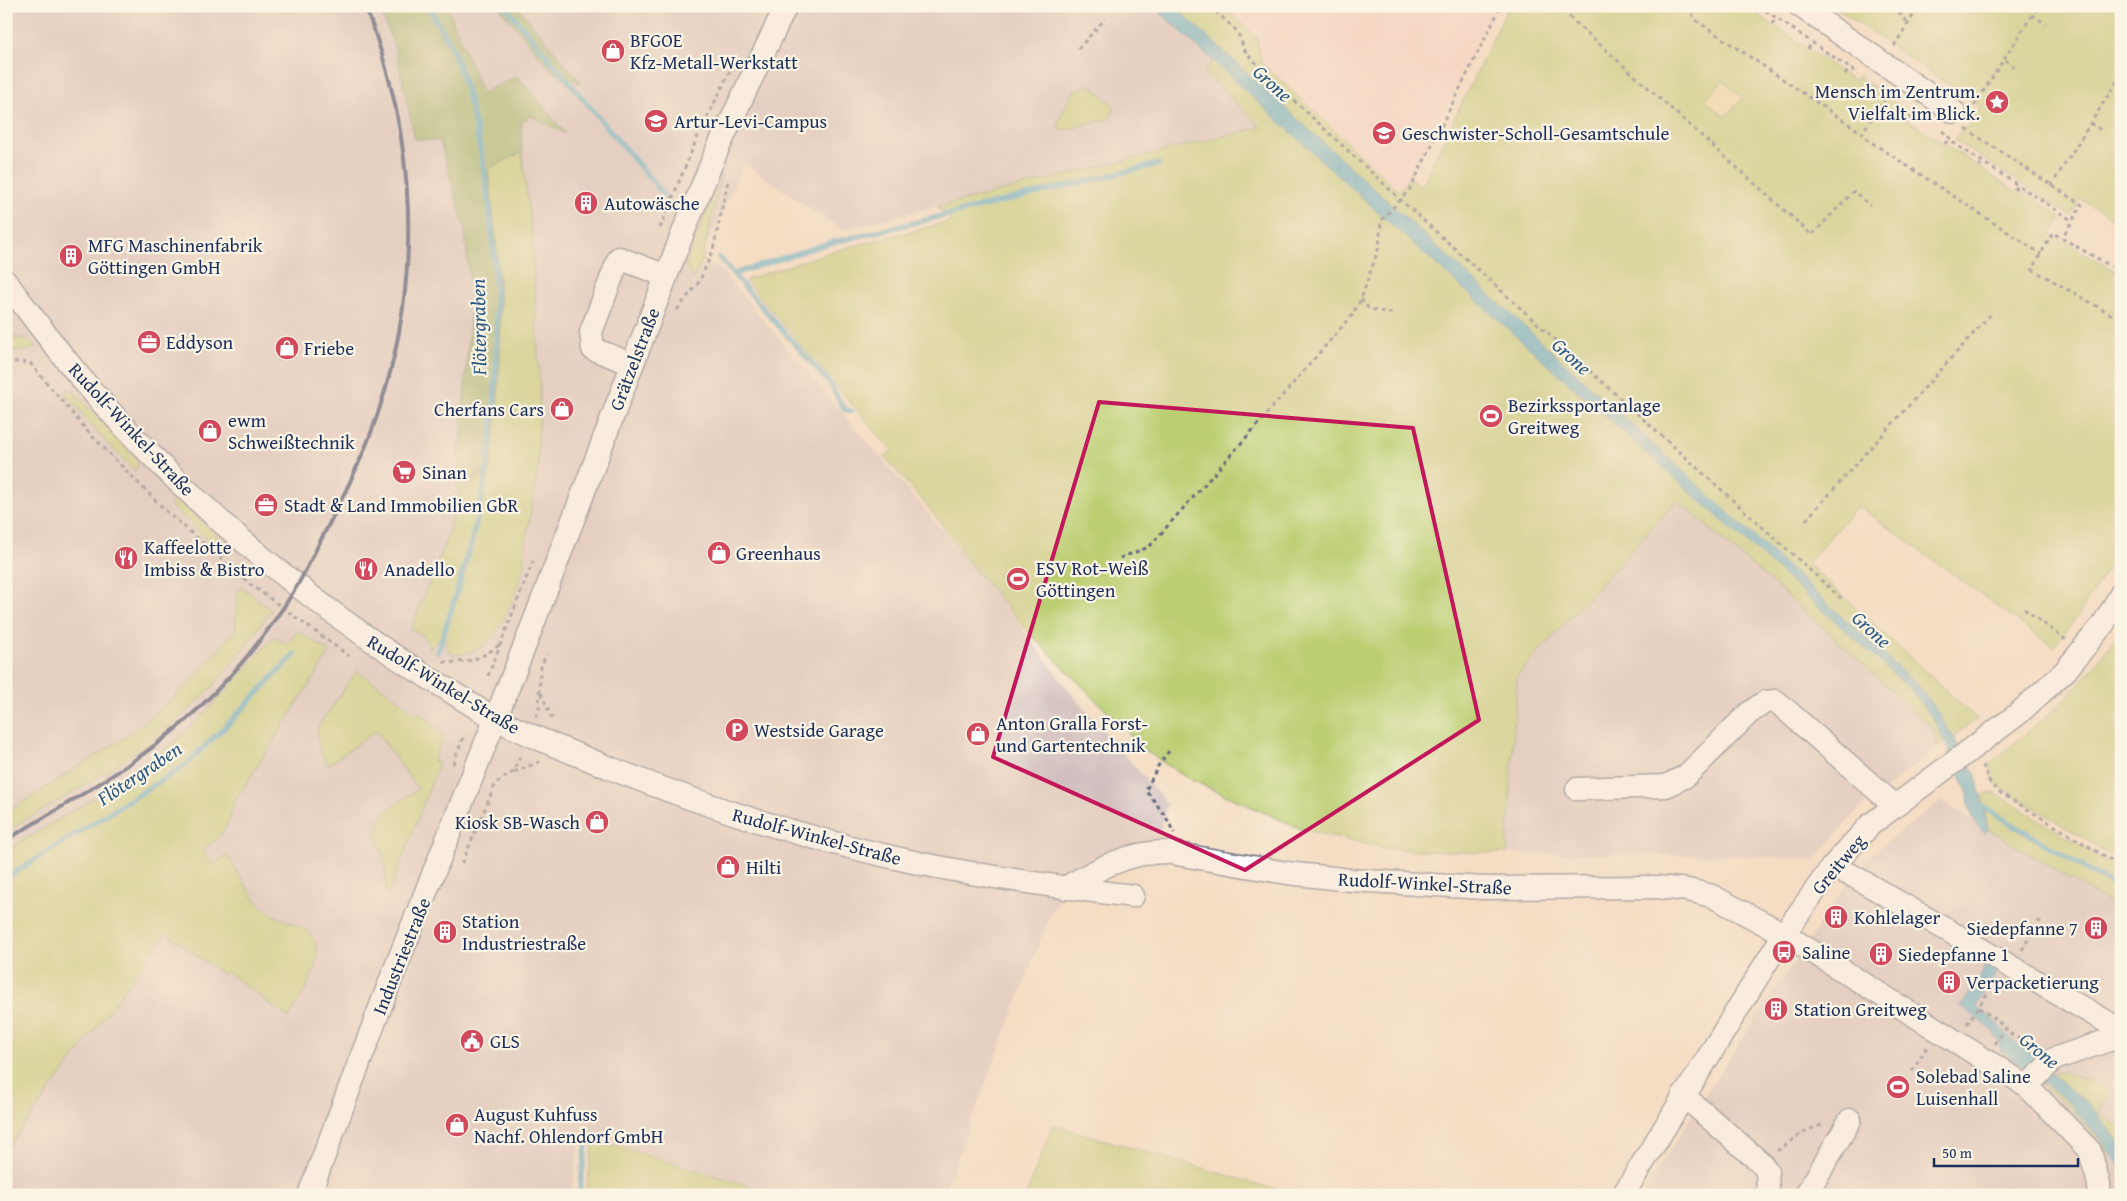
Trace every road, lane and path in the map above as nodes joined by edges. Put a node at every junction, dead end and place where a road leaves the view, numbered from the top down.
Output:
1 (810, 6) edge
2 (1210, 6) edge
3 (1501, 6) edge
4 (1557, 6) edge
5 (1695, 6) edge
6 (1759, 6) edge
7 (1800, 6) edge
8 (1894, 6) edge
9 (1919, 6) edge
10 (2038, 6) edge
11 (794, 14) edge
12 (2032, 16) junction
13 (1776, 18) junction
14 (1105, 19) dead end
15 (1908, 23) junction
16 (1772, 24) dead end
17 (2046, 24) dead end
18 (1812, 42) junction
19 (1078, 49) dead end
20 (1808, 49) dead end
21 (2004, 60) junction
22 (1883, 63) junction
23 (1850, 68) junction
24 (2018, 69) dead end
25 (1857, 73) dead end
26 (1845, 75) dead end
27 (2120, 77) edge
28 (1881, 89) dead end
29 (1888, 94) junction
30 (1895, 98) dead end
31 (1908, 107) dead end
32 (1914, 112) junction
33 (1921, 116) dead end
34 (1957, 116) junction
35 (1909, 120) dead end
36 (2090, 123) junction
37 (1935, 126) dead end
38 (2101, 130) dead end
39 (1862, 133) junction
40 (1950, 137) junction
41 (1945, 144) dead end
42 (1983, 162) junction
43 (1979, 167) dead end
44 (730, 174) dead end
45 (2018, 185) junction
46 (2051, 186) junction
47 (2014, 190) dead end
48 (1402, 200) junction
49 (1870, 206) dead end
50 (2073, 221) junction
51 (2062, 238) junction
52 (2041, 254) junction
53 (2121, 272) edge
54 (666, 276) junction
55 (6, 282) edge
56 (1361, 299) junction
57 (13, 306) edge
58 (675, 313) dead end
59 (1395, 314) dead end
60 (1991, 314) dead end
61 (2121, 320) edge
62 (6, 361) edge
63 (632, 364) junction
64 (1806, 520) dead end
65 (1120, 558) dead end
66 (2121, 594) edge
67 (1842, 599) dead end
68 (2024, 609) dead end
69 (500, 644) dead end
70 (548, 648) dead end
71 (2081, 651) junction
72 (349, 656) dead end
73 (441, 662) dead end
74 (540, 692) junction
75 (496, 718) junction
76 (557, 725) dead end
77 (529, 735) junction
78 (1973, 748) junction
79 (1169, 751) dead end
80 (1577, 789) dead end
81 (1895, 806) junction
82 (1170, 852) junction
83 (2121, 866) edge
84 (1832, 867) junction
85 (1065, 888) junction
86 (1133, 896) dead end
87 (2044, 924) dead end
88 (1784, 934) junction
89 (2030, 936) dead end
90 (2006, 964) junction
91 (1979, 1008) junction
92 (1971, 1019) dead end
93 (2006, 1028) junction
94 (1938, 1030) junction
95 (2121, 1030) edge
96 (2121, 1036) edge
97 (1996, 1042) dead end
98 (2051, 1062) junction
99 (1912, 1071) dead end
100 (2027, 1086) junction
101 (1683, 1095) junction
102 (1850, 1120) joint
103 (1761, 1163) junction
104 (1768, 1191) dead end
105 (309, 1195) edge
106 (1623, 1195) edge
107 (1806, 1195) edge
108 (2099, 1195) edge

1 - 11 path
2 - 48 path
3 - 48 path
4 - 49 path
5 - 39 path
6 - 13 path
7 - 22 street
8 - 15 path
9 - 15 path
10 - 12 path
11 - 54 street, Grätzelstraße
12 - 17 path
12 - 21 path
13 - 16 path
13 - 18 path
14 - 19 path
15 - 22 path
18 - 20 path
18 - 23 path
21 - 24 path
21 - 34 path
22 - 29 path
22 - 34 street
23 - 25 path
23 - 26 path
27 - 36 path
28 - 29 path
29 - 30 path
29 - 39 path
31 - 32 path
32 - 33 path
32 - 35 path
34 - 40 path
34 - 46 path
36 - 38 path
36 - 46 path
37 - 40 path
39 - 52 path
40 - 41 path
40 - 42 path
42 - 43 path
42 - 45 path
44 - 58 path
45 - 47 path
45 - 50 path
46 - 50 path
48 - 56 path
48 - 67 path
50 - 51 path
51 - 52 path
51 - 53 path
52 - 61 path
54 - 63 street, Grätzelstraße
54 - 63 street
55 - 57 street, Rudolf-Winkel-Straße
56 - 59 path
56 - 65 path
57 - 75 street, Rudolf-Winkel-Straße
60 - 64 path
62 - 72 path
63 - 75 street, Grätzelstraße
66 - 71 street, Greitweg
68 - 71 path
69 - 73 path
70 - 74 path
71 - 78 street, Greitweg
74 - 76 path
74 - 77 path
75 - 77 street, Rudolf-Winkel-Straße
75 - 105 street, Industriestraße
77 - 85 street, Rudolf-Winkel-Straße
78 - 81 street, Greitweg
78 - 83 path
79 - 82 path
80 - 81 street
81 - 84 street, Greitweg
82 - 85 street, Rudolf-Winkel-Straße
82 - 88 street, Rudolf-Winkel-Straße
84 - 88 street, Greitweg
84 - 90 street
85 - 86 street, Rudolf-Winkel-Straße
87 - 89 path
88 - 94 street, Rudolf-Winkel-Straße
88 - 101 street, Greitweg
90 - 91 path
90 - 95 street
91 - 92 path
91 - 93 path
93 - 97 path
93 - 98 path
94 - 99 path
94 - 100 street, Rudolf-Winkel-Straße
96 - 98 street
98 - 100 street
100 - 108 street, Rudolf-Winkel-Straße
101 - 103 street
101 - 106 street, Greitweg
102 - 103 path
102 - 107 street
103 - 104 street

